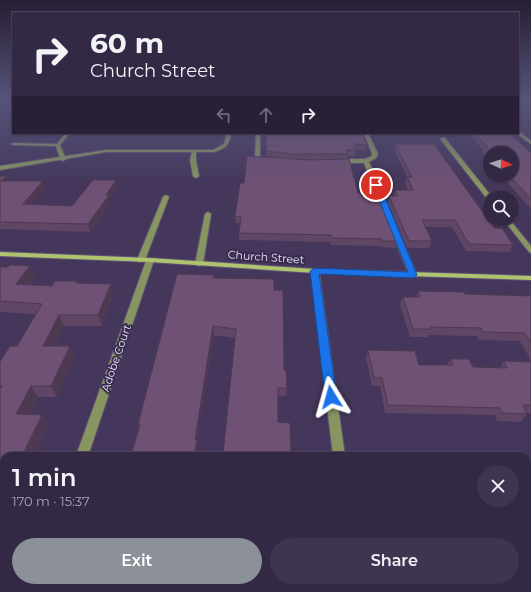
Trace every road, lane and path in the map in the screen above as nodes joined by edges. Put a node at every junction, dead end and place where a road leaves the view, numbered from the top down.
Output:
1 (519, 133) edge
2 (67, 134) edge
3 (229, 134) edge
4 (258, 134) edge
5 (366, 134) edge
6 (443, 139) dead end
7 (13, 144) dead end
8 (531, 144) edge
9 (58, 145) junction
10 (194, 152) junction
11 (63, 159) junction
12 (274, 161) edge
13 (337, 161) edge
14 (366, 161) junction
15 (0, 168) edge
16 (196, 176) dead end
17 (483, 190) edge
18 (166, 197) dead end
19 (208, 214) dead end
20 (511, 226) edge
21 (531, 251) edge
22 (0, 254) edge
23 (145, 260) junction
24 (199, 264) junction
25 (315, 271) junction
26 (413, 275) junction
27 (531, 278) edge
28 (83, 452) edge
29 (338, 452) edge

1 - 8 street
2 - 9 street
3 - 10 street
4 - 12 street
5 - 14 street
6 - 17 street
7 - 9 street
9 - 11 street
10 - 11 street
10 - 16 street
11 - 15 street
13 - 14 street
14 - 26 street
18 - 23 street, Adobe Court
19 - 24 street
20 - 21 street
22 - 23 street, Church Street
23 - 24 street, Church Street
23 - 28 street, Adobe Court
24 - 25 street, Church Street
25 - 26 street, Church Street
25 - 29 street
26 - 27 street, Church Street

